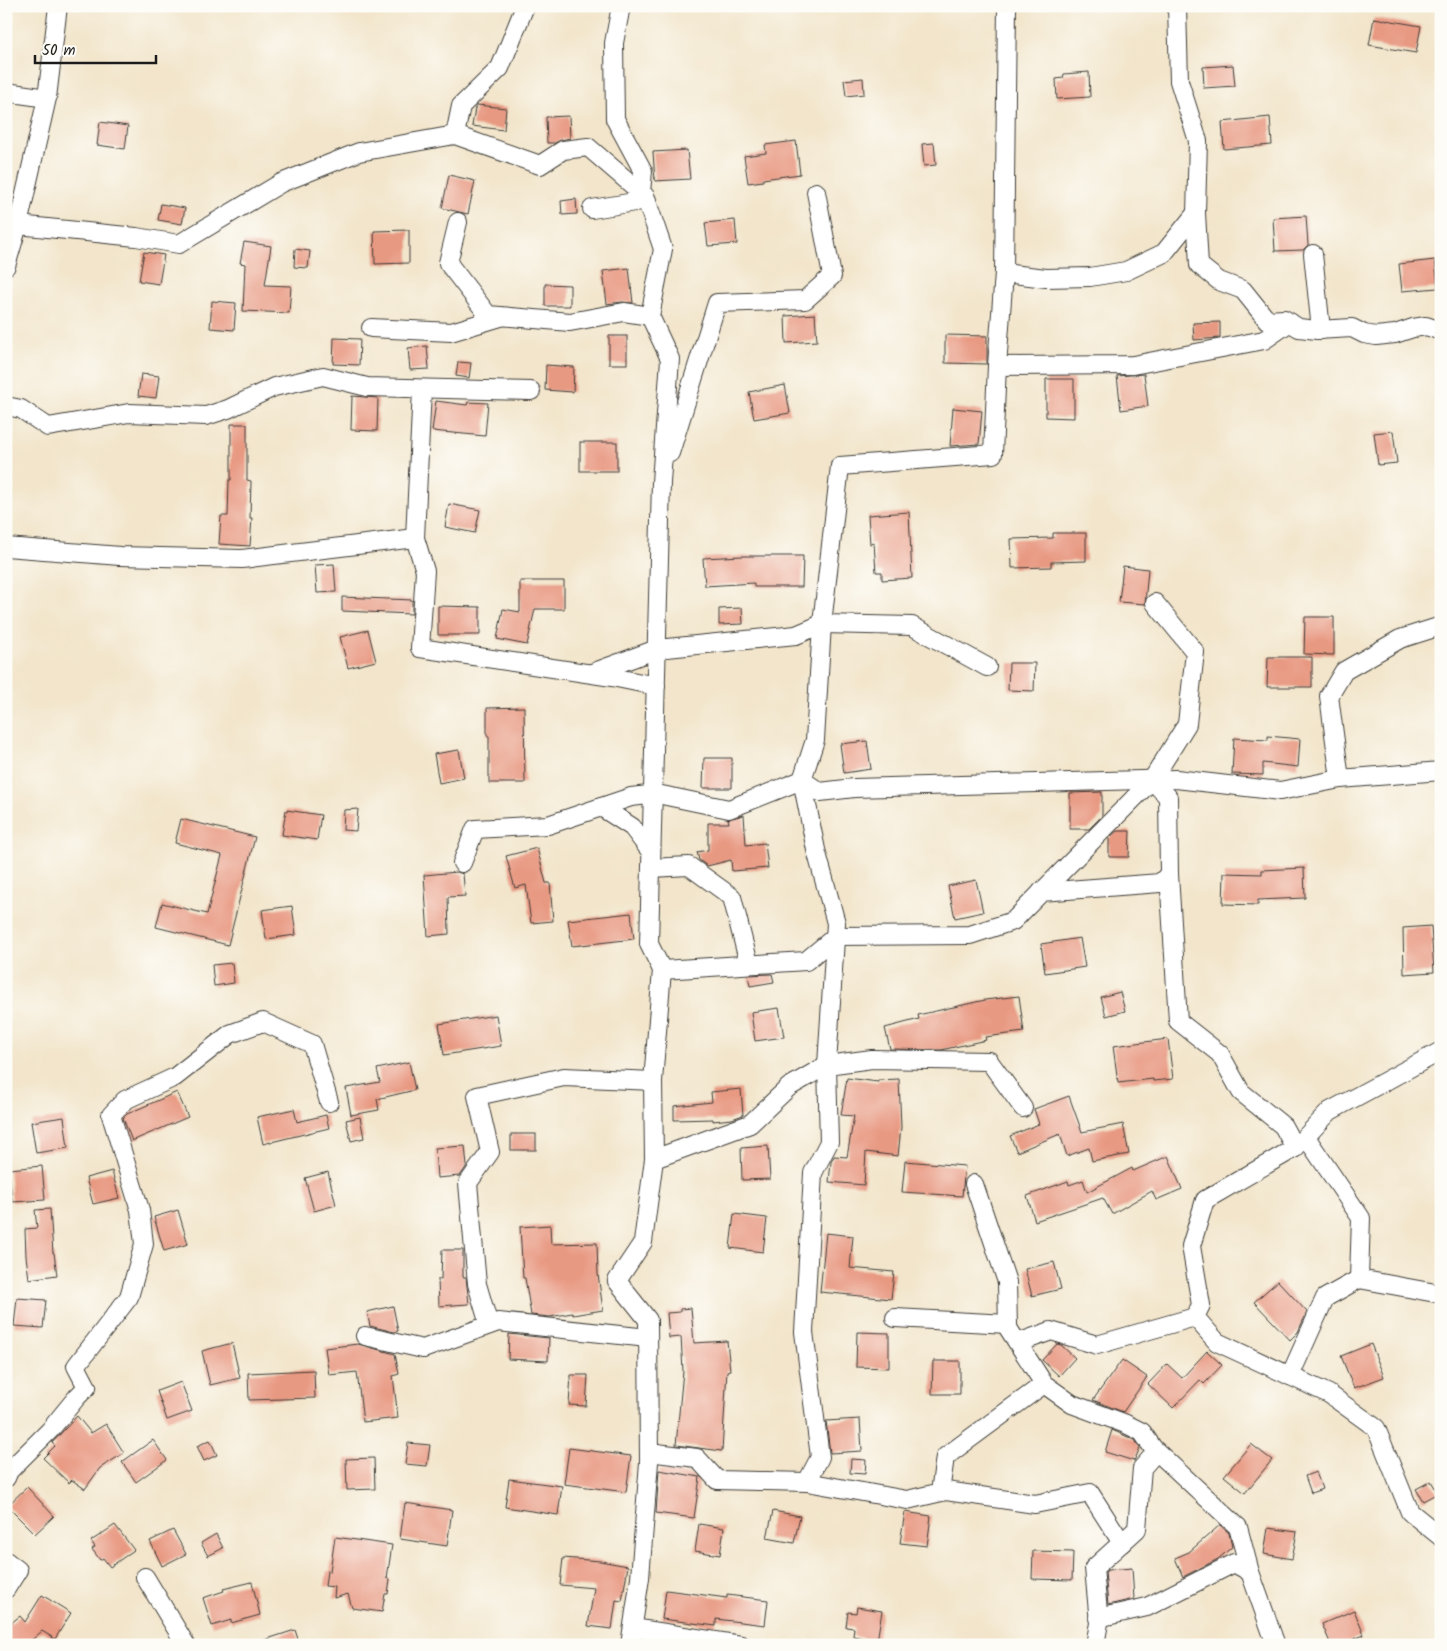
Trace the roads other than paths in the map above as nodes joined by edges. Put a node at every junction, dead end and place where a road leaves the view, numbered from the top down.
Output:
1 (58, 6) edge
2 (525, 6) edge
3 (621, 6) edge
4 (1007, 6) edge
5 (1177, 6) edge
6 (6, 92) edge
7 (47, 98) junction
8 (455, 135) junction
9 (816, 192) dead end
10 (644, 196) junction
11 (592, 209) dead end
12 (1196, 213) junction
13 (458, 222) dead end
14 (18, 225) junction
15 (1313, 254) dead end
16 (6, 266) edge
17 (1004, 273) junction
18 (504, 316) junction
19 (650, 316) junction
20 (1290, 322) junction
21 (371, 328) dead end
22 (1321, 330) junction
23 (1441, 331) edge
24 (997, 366) junction
25 (422, 389) junction
26 (531, 391) dead end
27 (6, 406) edge
28 (660, 482) junction
29 (415, 538) junction
30 (6, 547) edge
31 (1155, 604) dead end
32 (822, 624) junction
33 (1441, 626) edge
34 (656, 649) junction
35 (987, 667) dead end
36 (591, 674) junction
37 (656, 686) junction
38 (1441, 771) edge
39 (1340, 779) junction
40 (802, 780) junction
41 (1152, 780) junction
42 (653, 794) junction
43 (601, 807) junction
44 (651, 860) junction
45 (462, 863) dead end
46 (1169, 874) junction
47 (1041, 892) junction
48 (836, 936) junction
49 (749, 964) junction
50 (662, 970) junction
51 (1441, 1051) edge
52 (827, 1066) junction
53 (653, 1082) junction
54 (329, 1102) dead end
55 (1023, 1108) dead end
56 (1300, 1142) junction
57 (654, 1159) junction
58 (974, 1184) dead end
59 (1359, 1280) junction
60 (1441, 1294) edge
61 (1195, 1317) junction
62 (895, 1318) dead end
63 (1008, 1324) junction
64 (489, 1325) junction
65 (365, 1336) dead end
66 (648, 1338) junction
67 (1018, 1343) junction
68 (1290, 1376) junction
69 (1044, 1384) junction
70 (649, 1452) junction
71 (1156, 1452) junction
72 (6, 1478) edge
73 (808, 1482) junction
74 (940, 1492) junction
75 (1441, 1537) edge
76 (1122, 1543) junction
77 (6, 1560) edge
78 (1250, 1572) junction
79 (145, 1577) dead end
80 (6, 1589) edge
81 (1098, 1618) junction
82 (631, 1636) edge
83 (186, 1645) edge
84 (741, 1645) edge
85 (1095, 1645) edge
86 (1276, 1645) edge

1 - 7 street
2 - 8 street
3 - 10 street
4 - 17 street
5 - 12 street
6 - 7 street
7 - 14 street
8 - 10 street
8 - 14 street
9 - 28 street
10 - 11 street
10 - 19 street
12 - 17 street
12 - 20 street
13 - 18 street
14 - 16 street
15 - 22 street
17 - 24 street
18 - 19 street
18 - 21 street
19 - 28 street
20 - 22 street
20 - 24 street
22 - 23 street
24 - 32 street
25 - 26 street
25 - 27 street
25 - 29 street
28 - 34 street
29 - 30 street
29 - 36 street
31 - 41 street
32 - 34 street
32 - 35 street
32 - 40 street
33 - 39 street
34 - 36 street
34 - 37 street
36 - 37 street
37 - 42 street
38 - 39 street
39 - 41 street
40 - 41 street
40 - 42 street
40 - 48 street
41 - 46 street
41 - 47 street
42 - 43 street
42 - 44 street
43 - 44 street
43 - 45 street
44 - 49 street
44 - 50 street
46 - 47 street
46 - 56 street
47 - 48 street
48 - 49 street
48 - 52 street
49 - 50 street
50 - 53 street
51 - 56 street
52 - 55 street
52 - 57 street
52 - 73 street
53 - 57 street
53 - 64 street
54 - 72 street
56 - 59 street
56 - 61 street
57 - 66 street
58 - 63 street
59 - 60 street
59 - 68 street
61 - 67 street
61 - 68 street
62 - 63 street
63 - 67 street
64 - 65 street
64 - 66 street
66 - 70 street
67 - 69 street
68 - 75 street
69 - 71 street
69 - 74 street
70 - 73 street
70 - 82 street
71 - 76 street
71 - 78 street
73 - 74 street
74 - 76 street
76 - 81 street
77 - 80 street
78 - 81 street
78 - 86 street
79 - 83 street
81 - 85 street
82 - 84 street

